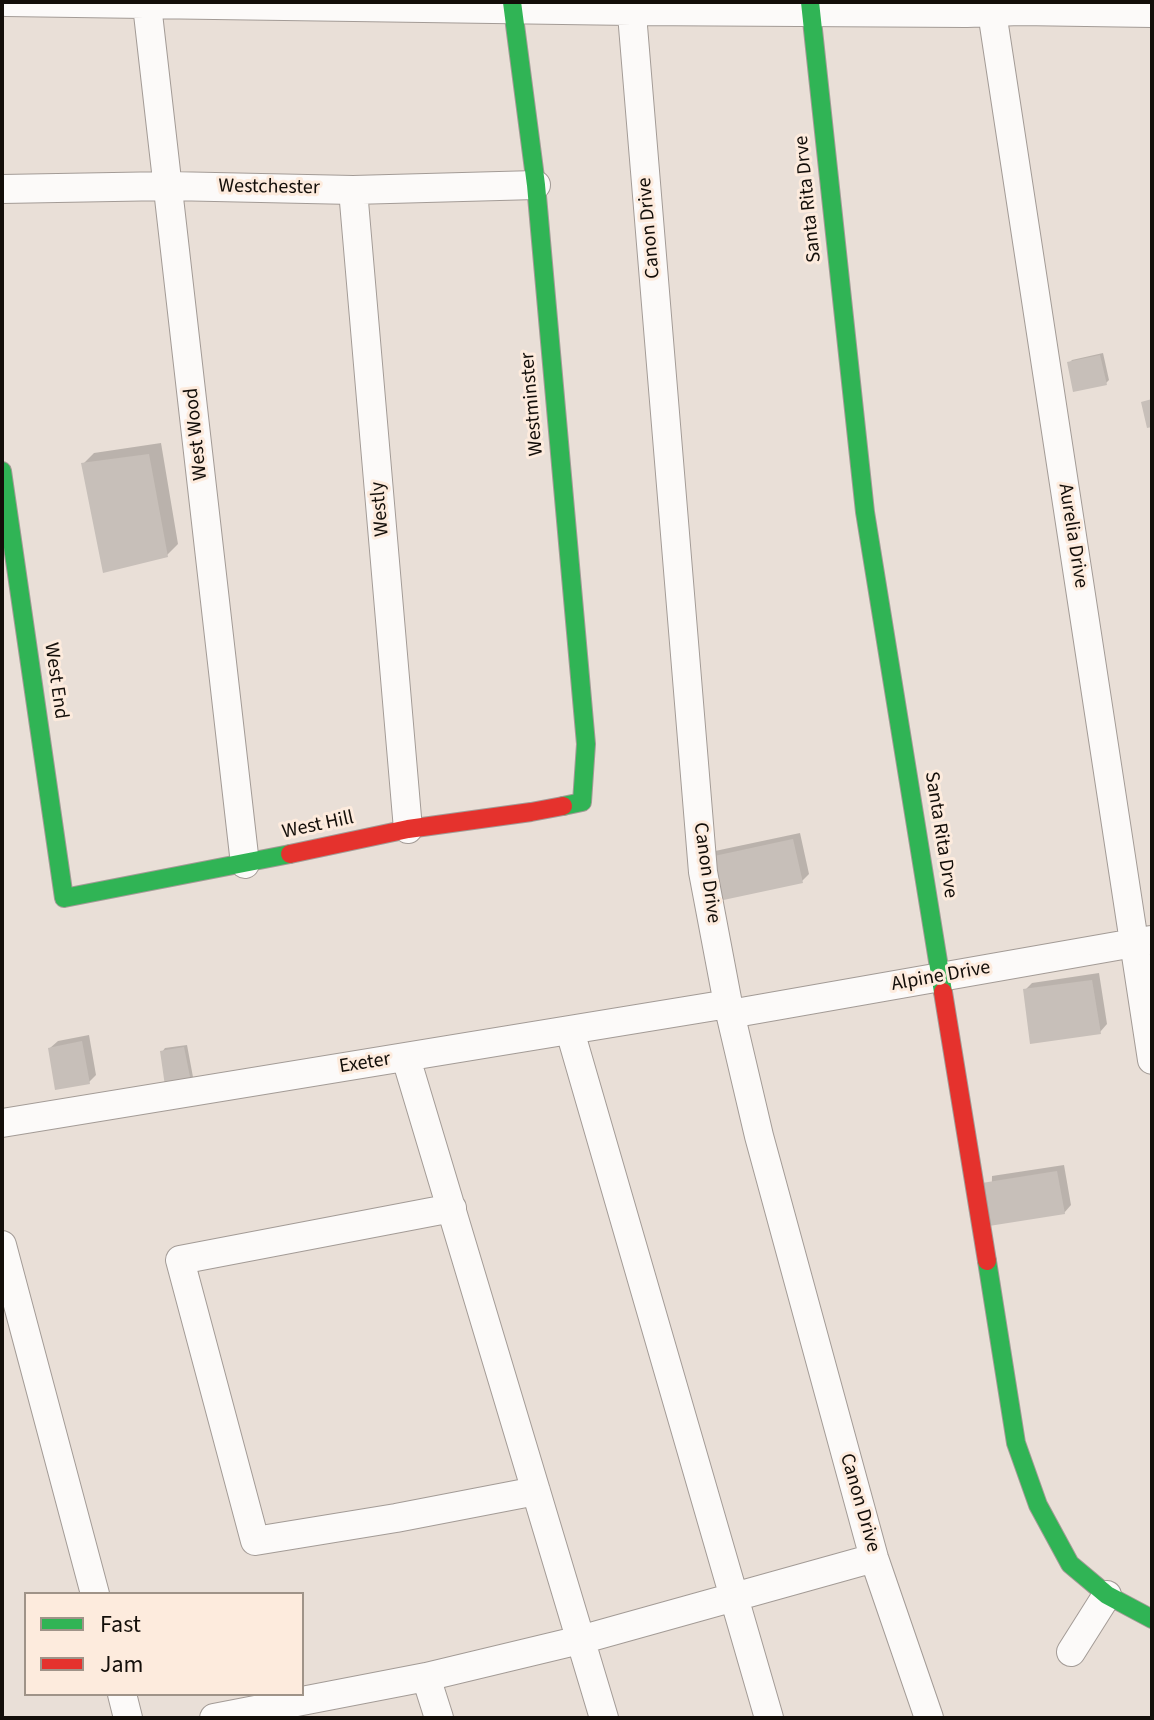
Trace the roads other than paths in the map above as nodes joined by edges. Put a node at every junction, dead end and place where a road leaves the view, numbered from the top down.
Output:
1 (6, 2) edge
2 (147, 5) junction
3 (513, 5) edge
4 (631, 7) edge
5 (810, 7) edge
6 (993, 8) edge
7 (1152, 13) edge
8 (536, 185) junction
9 (169, 186) junction
10 (2, 189) edge
11 (353, 190) junction
12 (2, 471) edge
13 (6, 533) edge
14 (582, 802) joint
15 (408, 829) junction
16 (245, 864) junction
17 (64, 898) joint
18 (1144, 941) edge
19 (941, 977) junction
20 (729, 1009) junction
21 (570, 1031) junction
22 (406, 1058) junction
23 (1152, 1060) edge
24 (2, 1123) edge
25 (452, 1208) junction
26 (2, 1245) edge
27 (536, 1491) junction
28 (874, 1558) junction
29 (94, 1592) edge
30 (1107, 1595) junction
31 (733, 1598) junction
32 (1152, 1619) edge
33 (580, 1640) junction
34 (1071, 1652) dead end
35 (426, 1677) junction
36 (122, 1696) edge
37 (128, 1718) edge
38 (214, 1718) edge
39 (439, 1718) edge
40 (604, 1718) edge
41 (769, 1718) edge
42 (929, 1718) edge

1 - 2 street
2 - 3 street
2 - 9 street, West Wood
3 - 4 street
3 - 8 street, Westminster
4 - 5 street
4 - 20 street, Canon Drive
5 - 6 street
5 - 19 street, Santa Rita Drve
6 - 7 street
6 - 18 street, Aurelia Drive
8 - 11 street, Westchester
8 - 14 street, Westminster
9 - 10 street, Westchester
9 - 11 street, Westchester
9 - 16 street, West Wood
11 - 15 street, Westly
12 - 13 street, West End
13 - 17 street, West End
14 - 15 street, West Hill
15 - 16 street, West Hill
16 - 17 street, West Hill
18 - 19 street, Alpine Drive
18 - 23 street, Aurelia Drive
19 - 20 street, Alpine Drive
19 - 30 street, Santa Rita Drve
20 - 21 street, Exeter
20 - 28 street, Canon Drive
21 - 22 street, Exeter
21 - 31 street
22 - 24 street, Exeter
22 - 25 street
25 - 27 street
25 - 27 street
26 - 29 street
27 - 33 street
28 - 31 street
28 - 42 street, Canon Drive
30 - 32 street, Santa Rita Drve
30 - 34 street
31 - 33 street
31 - 41 street
33 - 35 street
33 - 40 street
35 - 38 street
35 - 39 street
36 - 37 street

